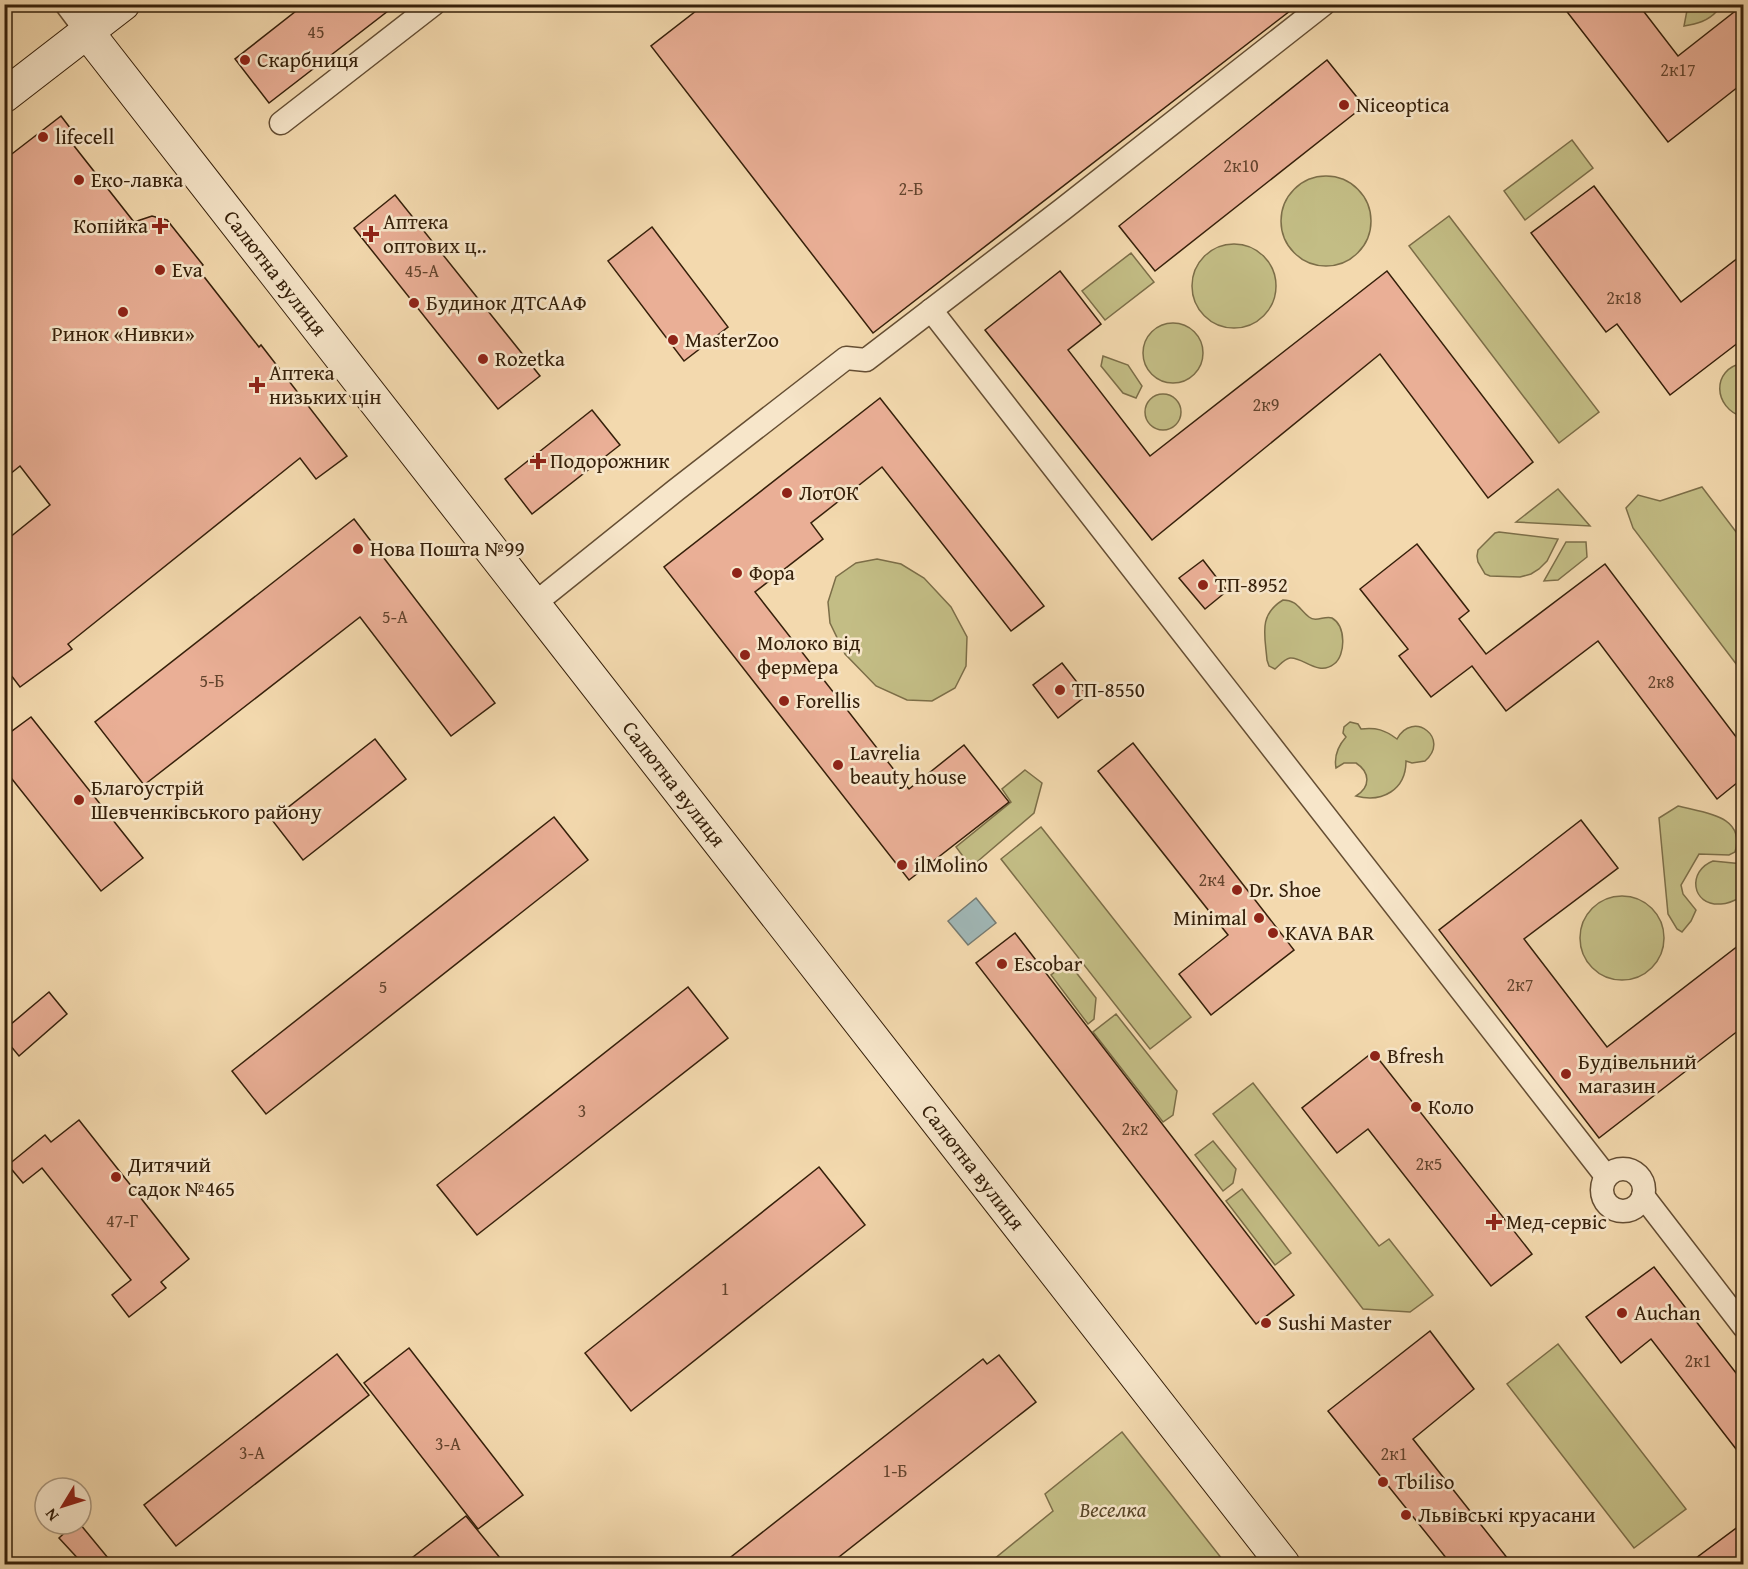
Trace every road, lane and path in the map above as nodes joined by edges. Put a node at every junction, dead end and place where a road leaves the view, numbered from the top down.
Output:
1 (66, 4) edge
2 (123, 4) edge
3 (434, 4) edge
4 (1324, 4) edge
5 (87, 32) junction
6 (4, 96) edge
7 (282, 123) dead end
8 (931, 310) junction
9 (534, 604) junction
10 (1606, 1176) junction
11 (1643, 1196) junction
12 (1743, 1327) edge
13 (1283, 1564) edge

1 - 5 street, Салютна вулиця
2 - 5 street
3 - 7 street
4 - 8 street
5 - 6 street
5 - 9 street, Салютна вулиця
8 - 9 street
8 - 10 street
9 - 13 street, Салютна вулиця
10 - 11 street
10 - 11 street
11 - 12 street

